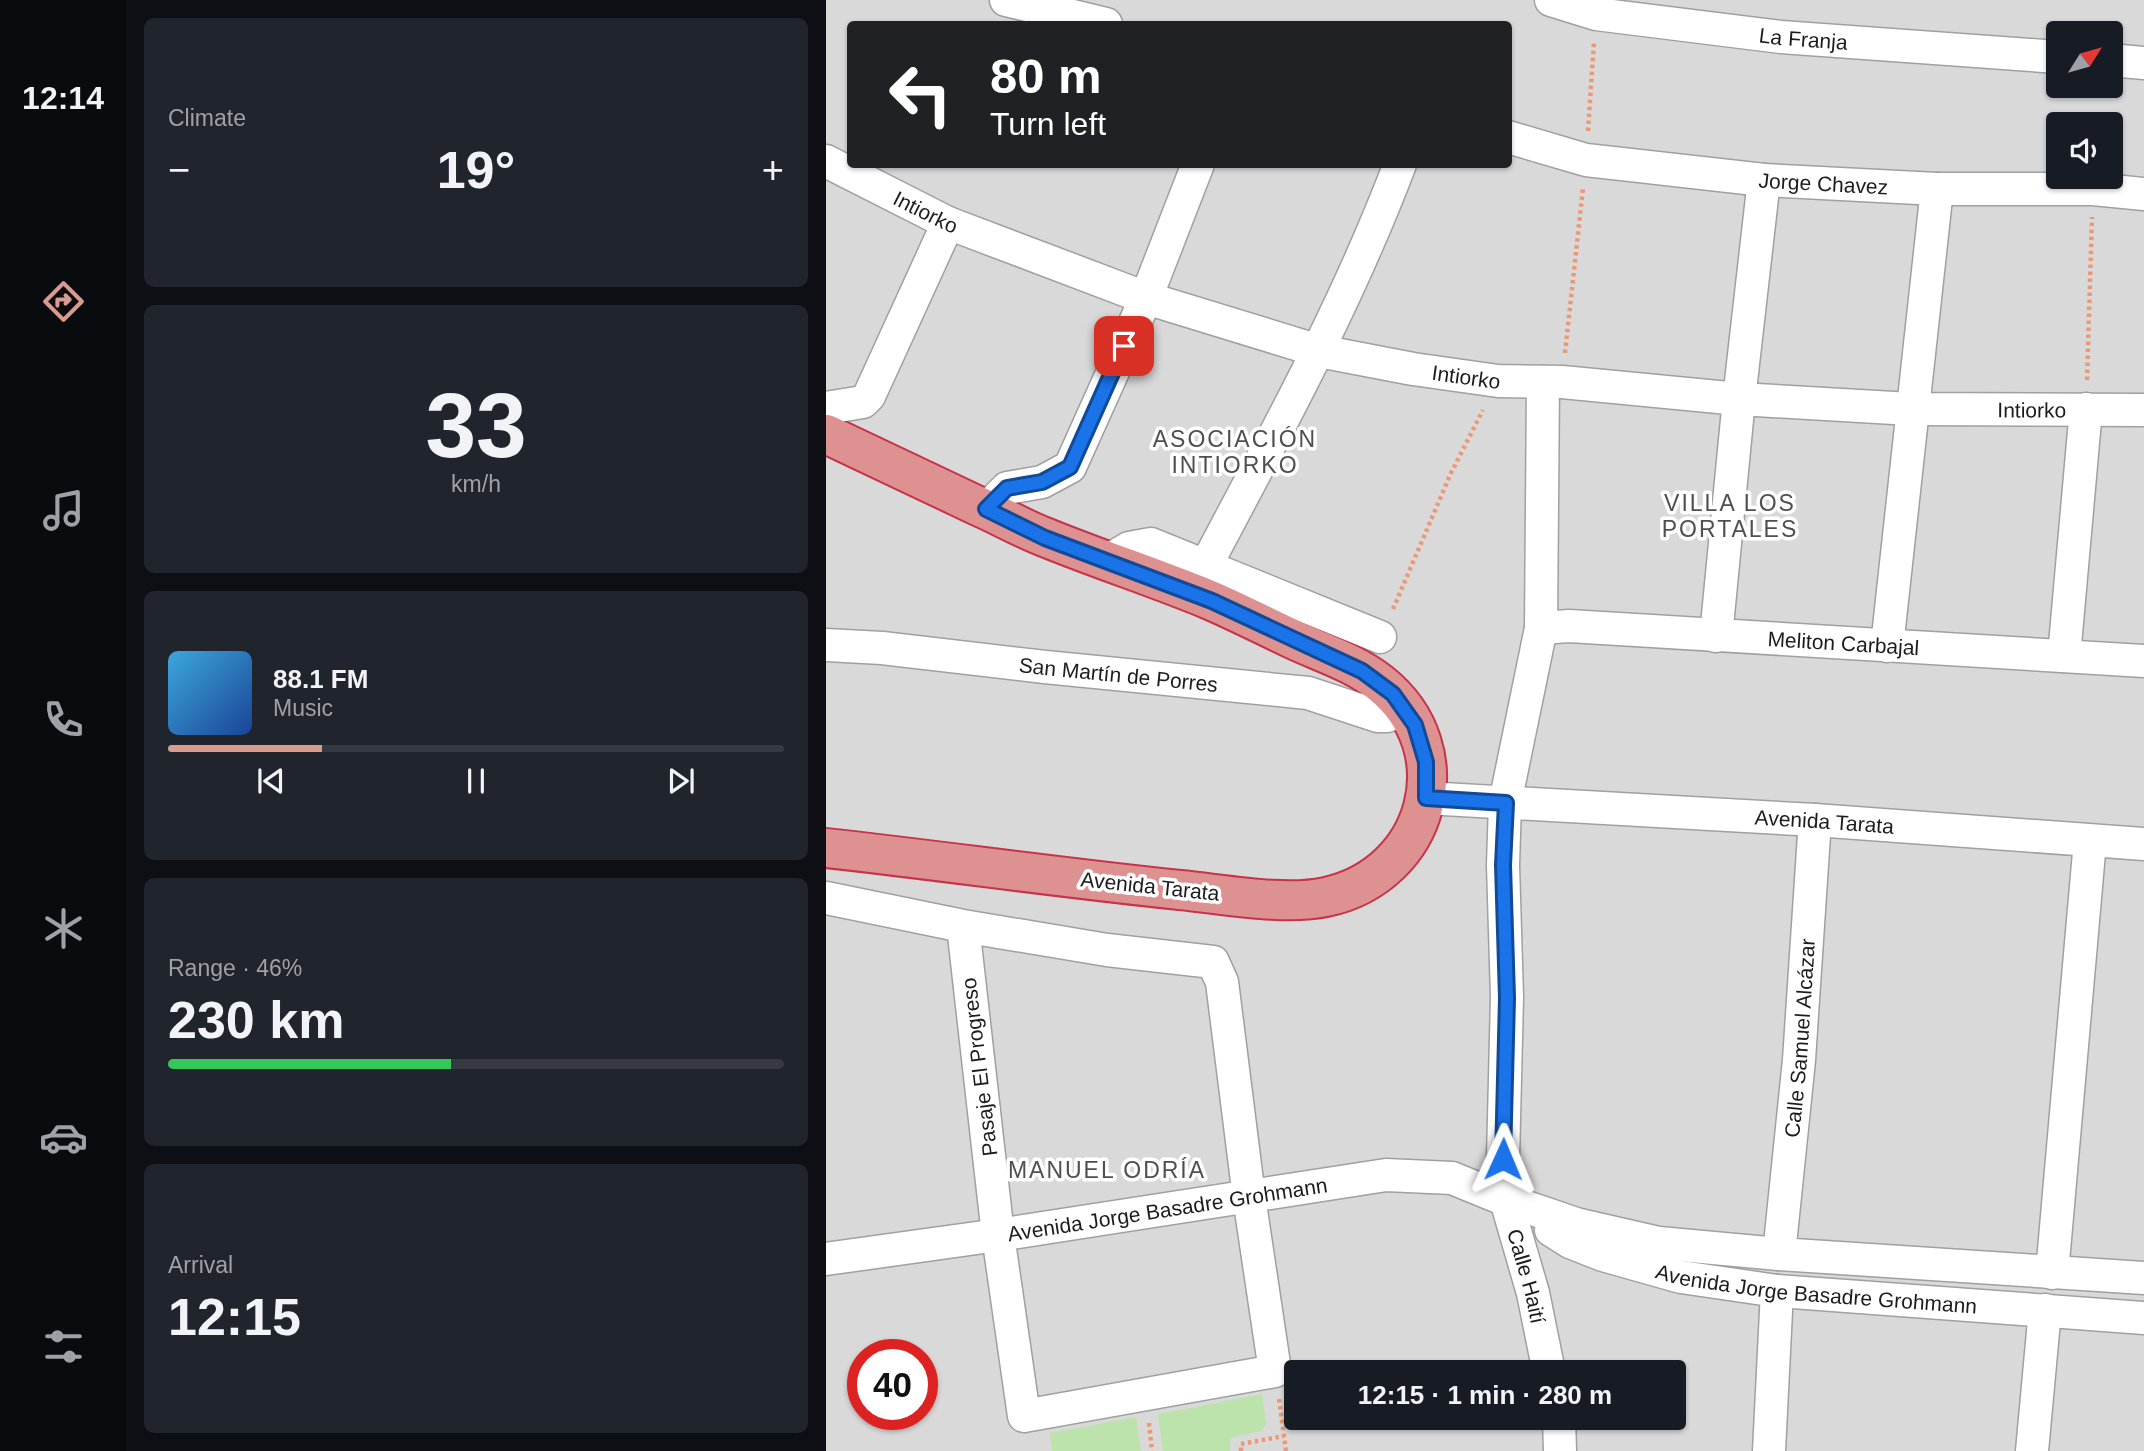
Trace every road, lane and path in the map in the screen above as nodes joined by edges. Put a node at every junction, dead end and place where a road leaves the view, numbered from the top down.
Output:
1 (1006, 0) edge
2 (1551, 0) edge
3 (1094, 21) edge
4 (2046, 56) edge
5 (2123, 61) edge
6 (2144, 63) edge
7 (1512, 138) edge
8 (826, 161) edge
9 (1196, 168) edge
10 (1398, 168) edge
11 (1764, 180) junction
12 (1937, 189) junction
13 (2046, 189) edge
14 (2093, 189) joint
15 (2144, 194) edge
16 (948, 223) junction
17 (1146, 298) junction
18 (1319, 351) junction
19 (1498, 381) junction
20 (1543, 382) junction
21 (1739, 400) junction
22 (826, 408) edge
23 (1911, 409) junction
24 (2086, 409) junction
25 (2144, 410) edge
26 (826, 434) edge
27 (986, 509) junction
28 (1107, 561) junction
29 (1205, 567) junction
30 (1541, 628) junction
31 (1716, 636) junction
32 (1380, 637) joint
33 (826, 645) edge
34 (1887, 646) junction
35 (2064, 656) junction
36 (2144, 661) edge
37 (1405, 709) junction
38 (1426, 798) junction
39 (1506, 803) junction
40 (1815, 820) junction
41 (2090, 841) junction
42 (2144, 844) edge
43 (826, 848) edge
44 (826, 898) edge
45 (963, 926) junction
46 (1250, 1197) junction
47 (1506, 1200) junction
48 (998, 1235) junction
49 (1779, 1254) junction
50 (826, 1259) edge
51 (2052, 1273) junction
52 (2144, 1278) edge
53 (1777, 1291) junction
54 (2045, 1310) junction
55 (2144, 1318) edge
56 (1547, 1360) edge
57 (1275, 1371) junction
58 (1559, 1430) edge
59 (1284, 1436) junction
60 (1241, 1451) edge
61 (1286, 1451) edge
62 (1560, 1451) edge
63 (1769, 1451) edge
64 (2032, 1451) edge

1 - 3 street
2 - 4 street, La Franja
5 - 6 street
7 - 11 street, Jorge Chavez
8 - 16 street, Intiorko
9 - 17 street
10 - 18 street
11 - 12 street, Jorge Chavez
11 - 21 street
12 - 13 street, Jorge Chavez
12 - 23 street
14 - 15 street, Jorge Chavez
14 - 24 path
16 - 17 street, Intiorko
16 - 22 street
17 - 18 street, Intiorko
17 - 27 street
18 - 19 street, Intiorko
18 - 29 street
19 - 20 street, Intiorko
19 - 32 path
20 - 21 street, Intiorko
20 - 30 street, Calle Haití
21 - 23 street, Intiorko
21 - 31 street
23 - 24 street, Intiorko
23 - 34 street
24 - 25 street, Intiorko
24 - 35 street
26 - 27 highway
27 - 28 highway
28 - 29 street
28 - 37 highway
29 - 32 street
30 - 31 street, Meliton Carbajal
30 - 39 street, Calle Haití
31 - 34 street, Meliton Carbajal
33 - 37 street, San Martín de Porres
34 - 35 street, Meliton Carbajal
35 - 36 street, Meliton Carbajal
37 - 38 highway
38 - 39 street, Avenida Tarata
38 - 43 highway, Avenida Tarata
39 - 40 street, Avenida Tarata
39 - 47 street, Calle Haití
40 - 41 street, Avenida Tarata
40 - 49 street, Calle Samuel Alcázar
41 - 42 street, Avenida Tarata
41 - 51 street
44 - 45 street
45 - 46 street
45 - 48 street, Pasaje El Progreso
46 - 47 street, Avenida Jorge Basadre Grohmann
46 - 48 street, Avenida Jorge Basadre Grohmann
46 - 57 street
47 - 49 street, Avenida Jorge Basadre Grohmann
47 - 53 street, Avenida Jorge Basadre Grohmann
47 - 56 street, Calle Haití
48 - 50 street, Avenida Jorge Basadre Grohmann
48 - 57 street, Pasaje El Progreso
49 - 51 street, Avenida Jorge Basadre Grohmann
51 - 52 street, Avenida Jorge Basadre Grohmann
53 - 54 street, Avenida Jorge Basadre Grohmann
53 - 63 street
54 - 55 street, Avenida Jorge Basadre Grohmann
54 - 64 street
57 - 59 path
58 - 62 street
59 - 60 path
59 - 61 path

